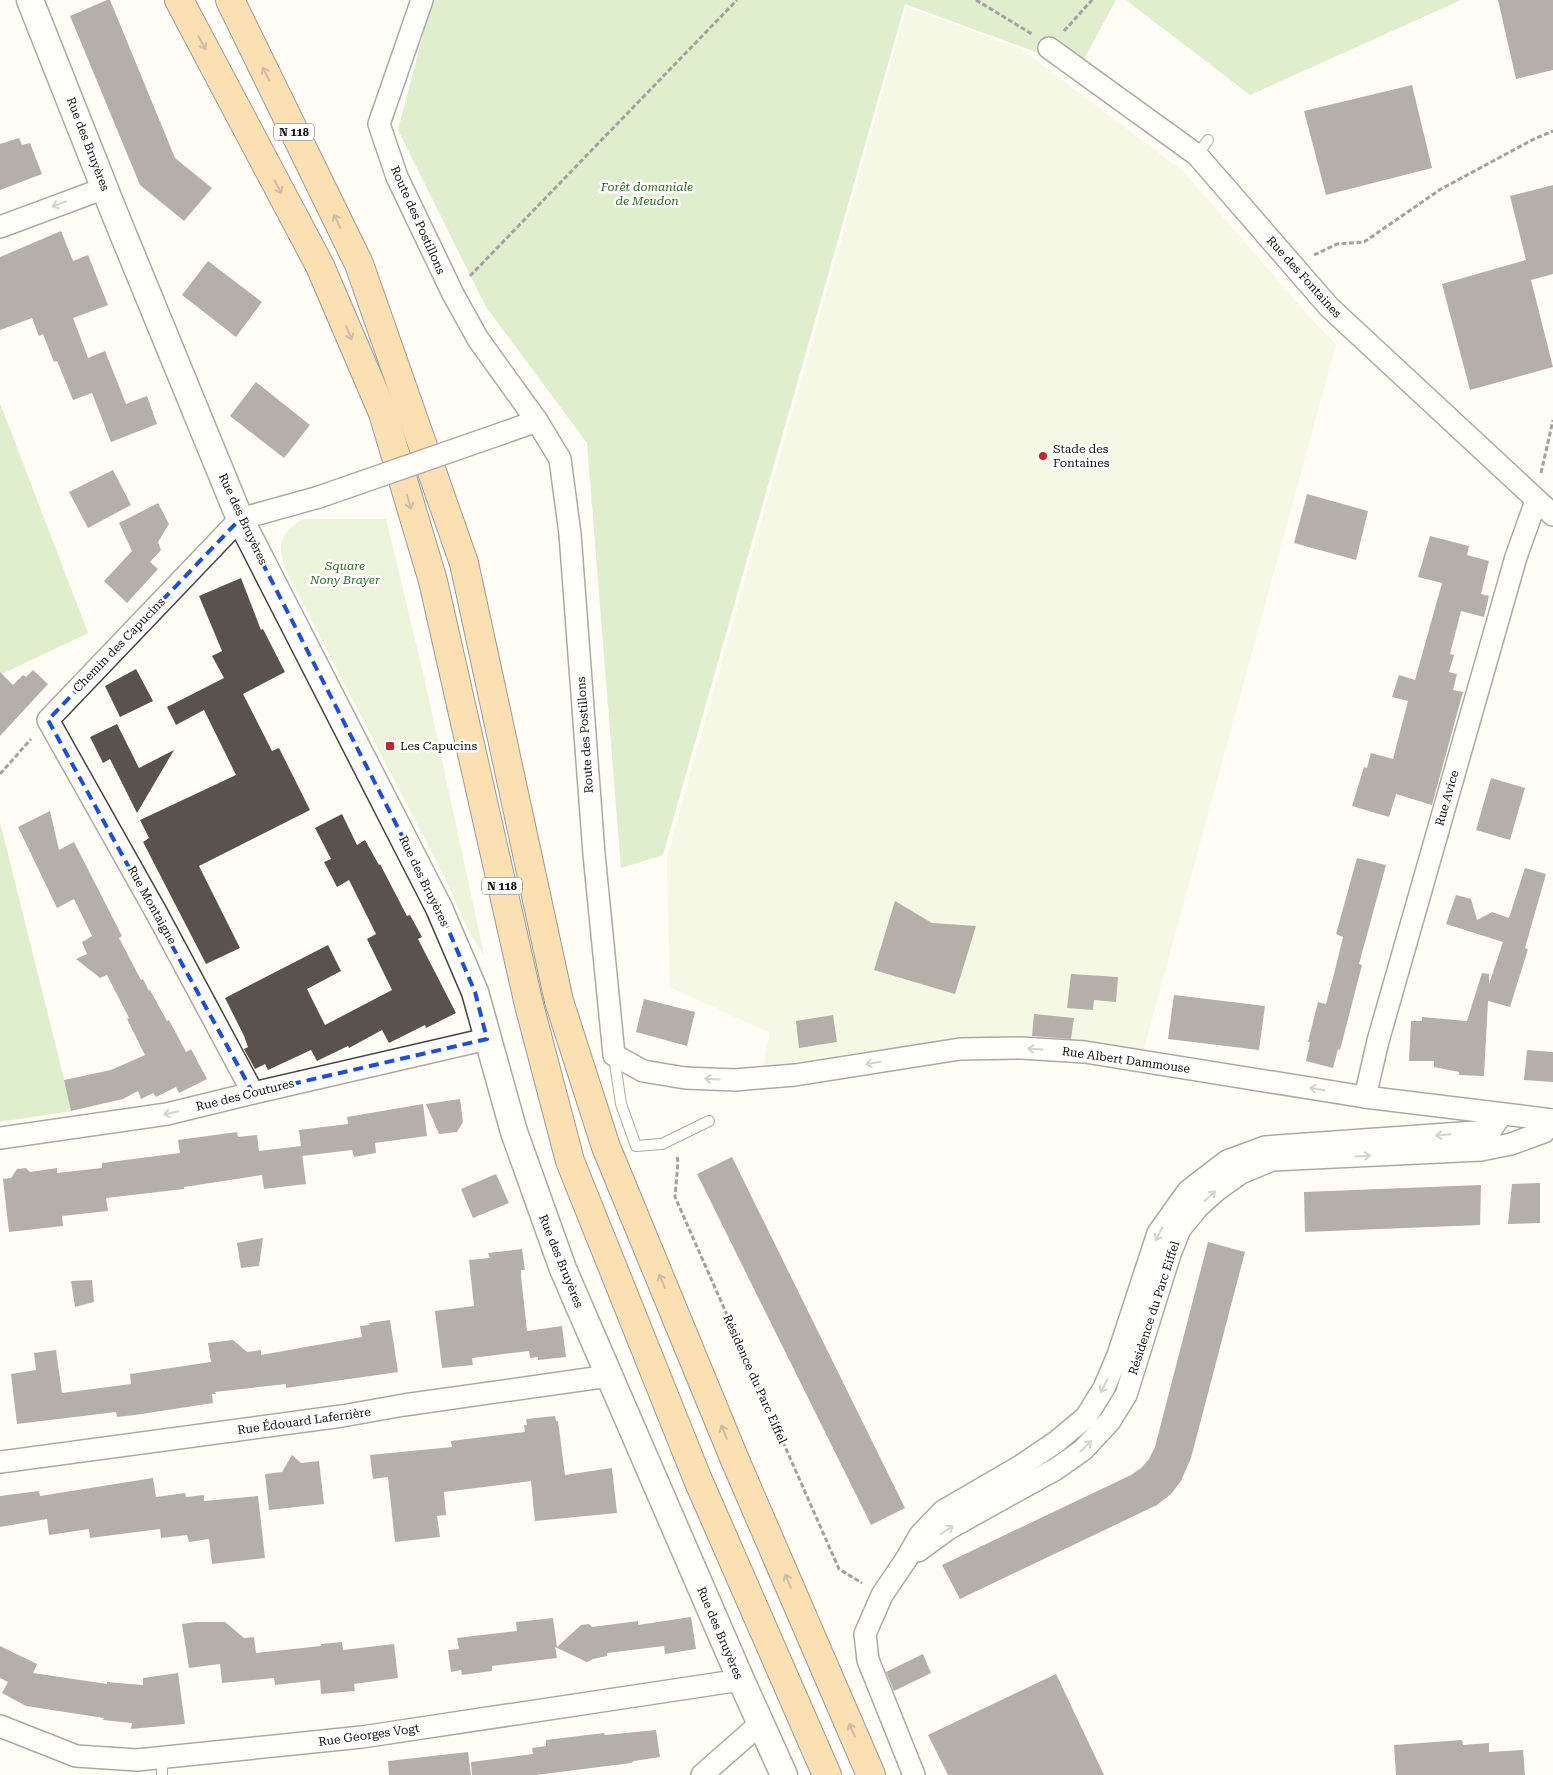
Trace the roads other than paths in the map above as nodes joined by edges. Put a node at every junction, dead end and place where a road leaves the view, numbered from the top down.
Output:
1 (30, 0) edge
2 (179, 0) edge
3 (230, 0) edge
4 (422, 0) edge
5 (1049, 48) road end
6 (105, 188) junction
7 (0, 227) edge
8 (536, 421) junction
9 (1536, 500) junction
10 (1553, 515) edge
11 (240, 519) junction
12 (48, 720) joint
13 (487, 1039) junction
14 (614, 1055) junction
15 (253, 1093) junction
16 (1365, 1097) junction
17 (1501, 1115) junction
18 (1552, 1120) edge
19 (709, 1121) dead end
20 (0, 1138) edge
21 (1479, 1141) junction
22 (608, 1376) junction
23 (0, 1462) edge
24 (740, 1680) junction
25 (760, 1724) junction
26 (0, 1726) edge
27 (162, 1766) edge
28 (702, 1775) edge
29 (784, 1775) edge
30 (827, 1775) edge
31 (871, 1775) edge
32 (914, 1775) edge

1 - 6 street, Rue des Bruyères
2 -> 30 highway, N 118
31 -> 3 highway, N 118
4 - 8 street, Route des Postillons
5 - 9 street, Rue des Fontaines
6 -> 7 street
6 - 11 street, Rue des Bruyères
8 - 11 street, bridge
8 - 14 street, Route des Postillons
9 - 10 street, Rue des Fontaines
9 - 16 street, Rue Avice
11 - 12 street, Chemin des Capucins
11 - 13 street, Rue des Bruyères
12 - 15 street, Rue Montaigne
13 - 15 street, Rue des Coutures
13 - 22 street, Rue des Bruyères
16 -> 14 street, Rue Albert Dammouse
14 - 19 lane
15 -> 20 street, Rue des Coutures
16 - 17 street, Rue Albert Dammouse
17 - 18 street, Rue Albert Dammouse
17 - 21 street, Résidence du Parc Eiffel
18 - 21 street, Résidence du Parc Eiffel
21 - 32 street, Résidence du Parc Eiffel
22 - 23 street, Rue Édouard Laferrière
22 - 24 street, Rue des Bruyères
24 - 25 street, Rue des Bruyères
24 - 27 street, Rue Georges Vogt
25 - 28 street
25 - 29 street, Rue des Bruyères
26 - 27 street, Rue Georges Vogt

